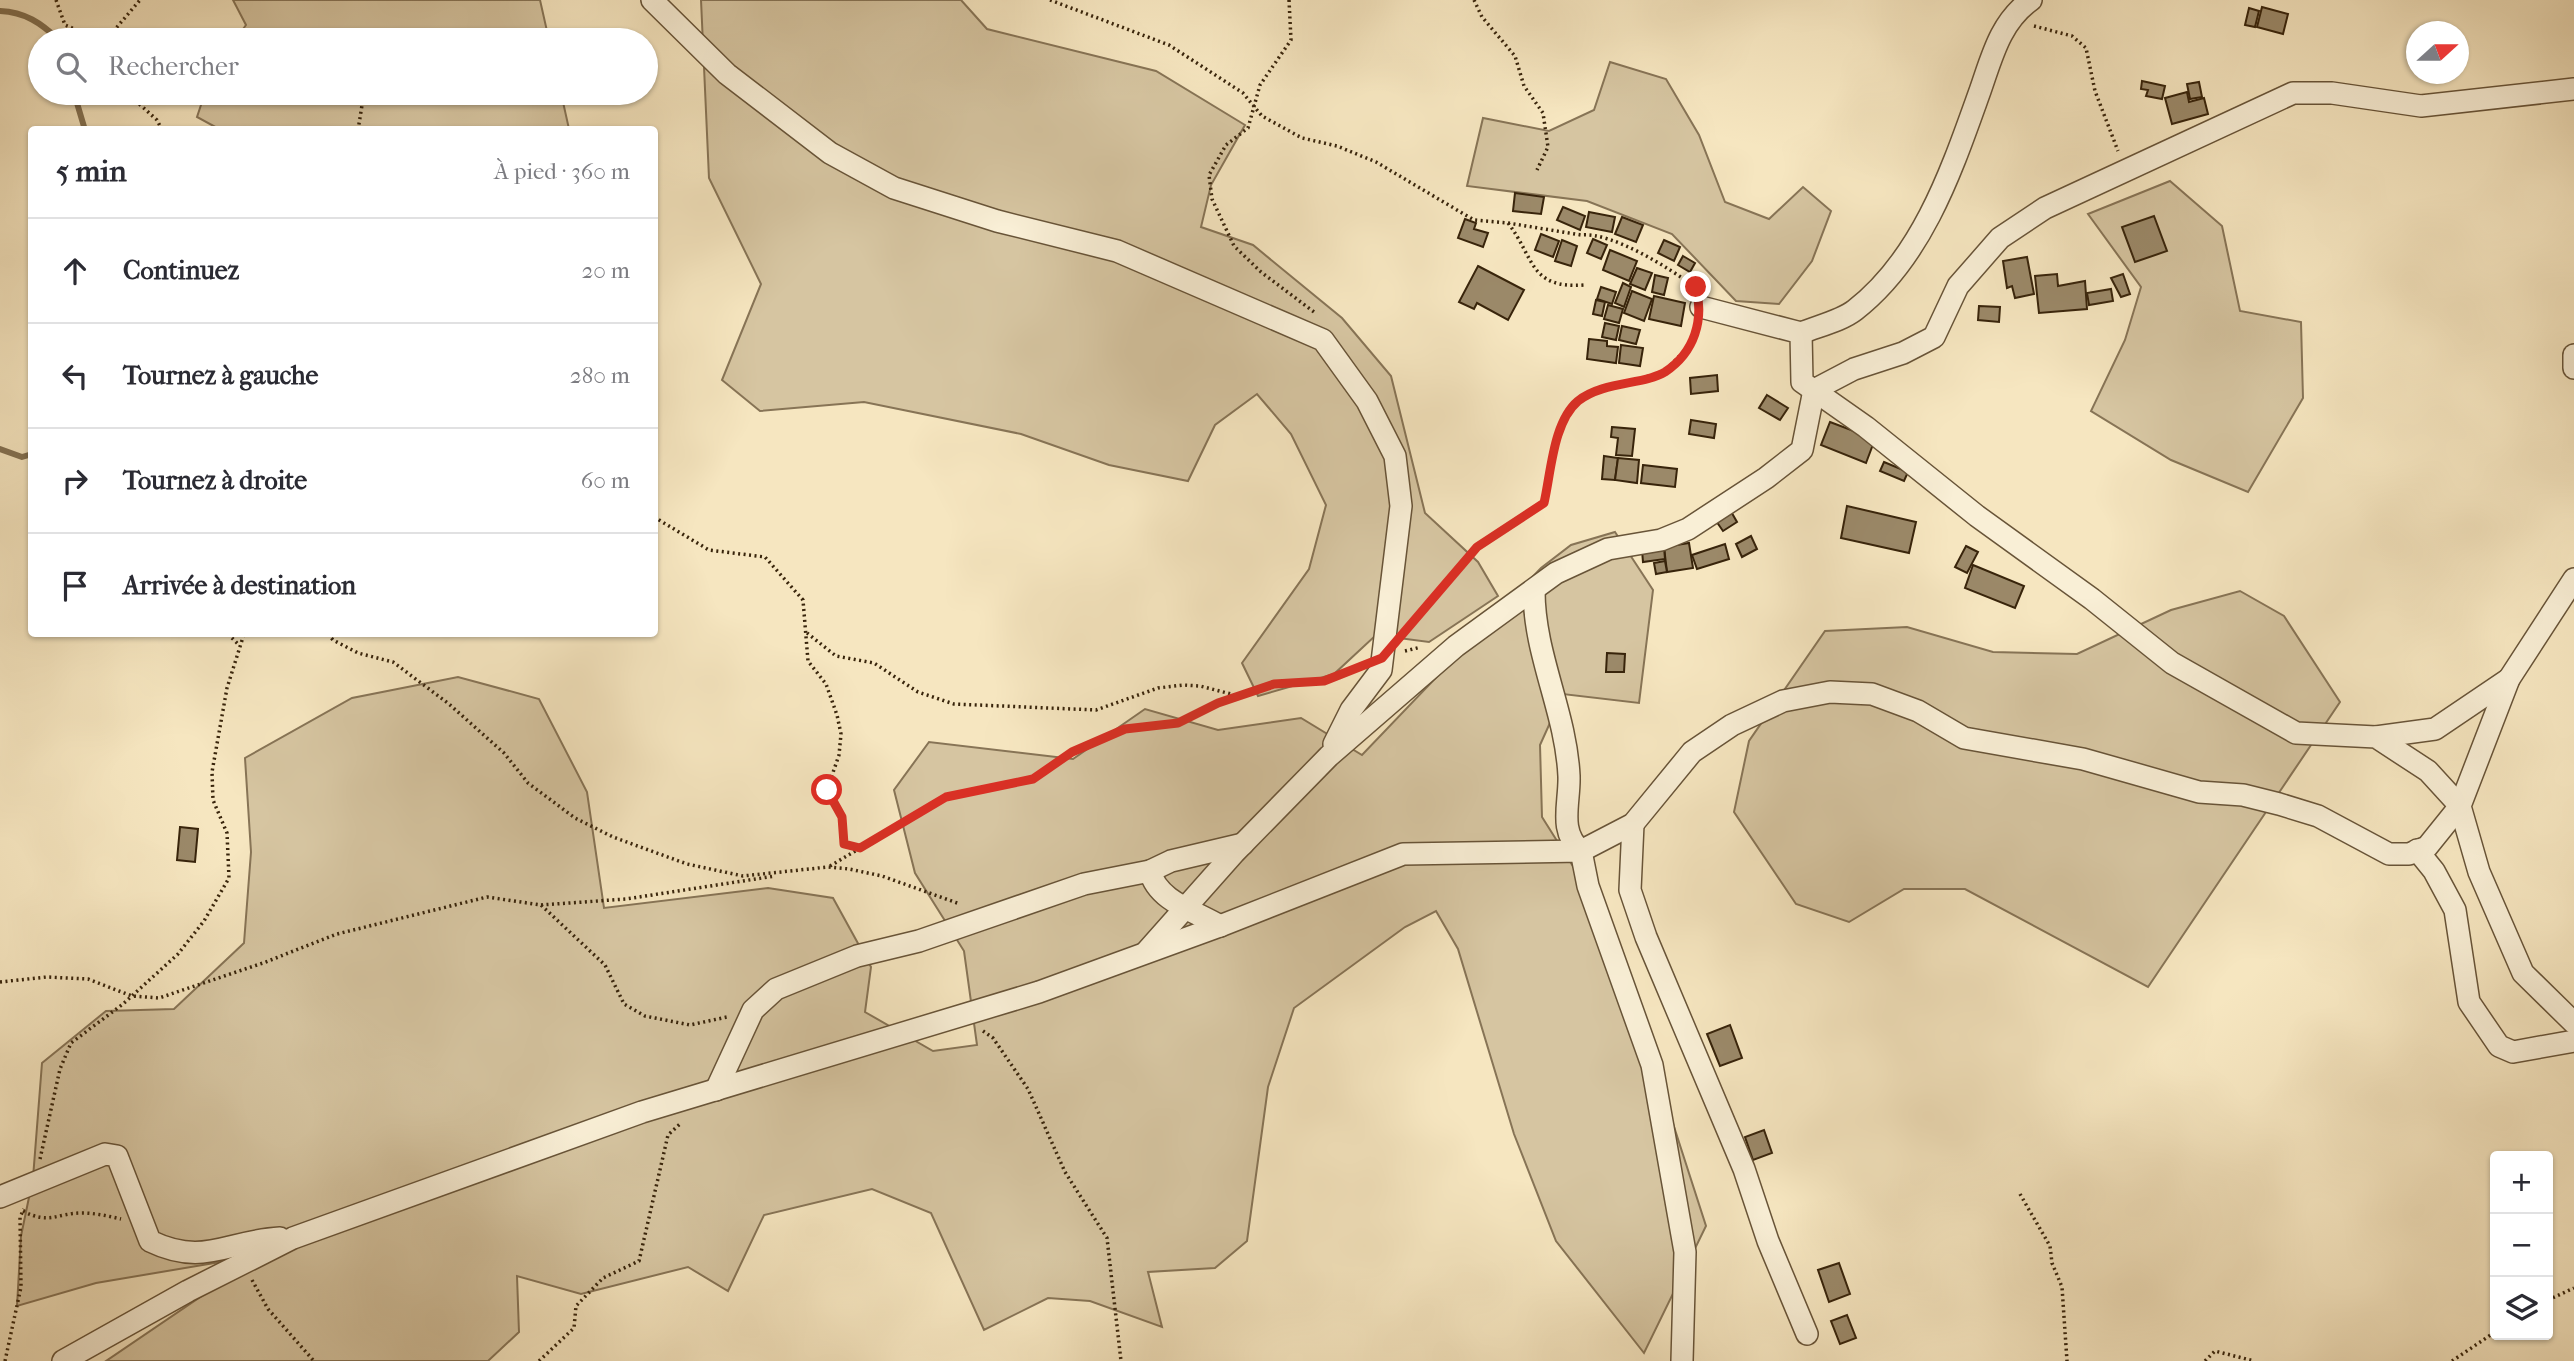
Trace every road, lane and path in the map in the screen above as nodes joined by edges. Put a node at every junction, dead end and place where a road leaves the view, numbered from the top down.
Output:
1 (56, 0) edge
2 (140, 0) edge
3 (652, 0) edge
4 (1051, 0) edge
5 (1289, 0) edge
6 (1474, 0) edge
7 (2031, 0) edge
8 (2010, 21) junction
9 (73, 28) edge
10 (114, 28) edge
11 (2574, 89) edge
12 (140, 105) edge
13 (362, 105) edge
14 (1254, 106) junction
15 (160, 126) edge
16 (359, 126) edge
17 (2124, 153) dead end
18 (1538, 170) dead end
19 (1508, 223) junction
20 (1584, 285) dead end
21 (1701, 307) junction
22 (1318, 317) dead end
23 (1801, 333) junction
24 (2574, 355) edge
25 (2574, 368) edge
26 (1814, 390) junction
27 (658, 519) edge
28 (2574, 579) edge
29 (1534, 591) junction
30 (807, 633) junction
31 (231, 637) edge
32 (243, 637) edge
33 (330, 637) edge
34 (1429, 644) dead end
35 (239, 646) junction
36 (1382, 658) junction
37 (2510, 679) junction
38 (1237, 696) junction
39 (2376, 737) junction
40 (1329, 756) junction
41 (2460, 806) junction
42 (1633, 824) junction
43 (1243, 844) junction
44 (860, 848) junction
45 (2417, 850) junction
46 (1581, 851) junction
47 (828, 867) junction
48 (1150, 871) junction
49 (788, 873) junction
50 (541, 905) junction
51 (1187, 906) junction
52 (992, 914) junction
53 (1220, 926) junction
54 (1146, 953) junction
55 (0, 982) edge
56 (132, 996) junction
57 (761, 1000) junction
58 (962, 1015) junction
59 (2574, 1023) edge
60 (2574, 1041) edge
61 (716, 1090) junction
62 (687, 1117) dead end
63 (38, 1180) junction
64 (2020, 1194) dead end
65 (8, 1202) edge
66 (23, 1211) junction
67 (148, 1236) junction
68 (293, 1238) junction
69 (245, 1262) junction
70 (2574, 1288) edge
71 (2553, 1298) edge
72 (1807, 1334) dead end
73 (2490, 1335) edge
74 (5, 1361) edge
75 (63, 1361) edge
76 (314, 1361) edge
77 (539, 1361) edge
78 (1121, 1361) edge
79 (1682, 1361) edge
80 (2067, 1361) edge
81 (2206, 1361) edge
82 (2254, 1361) edge
83 (2452, 1361) edge

1 - 9 path
2 - 10 path
3 - 36 street
4 - 14 path
5 - 14 path
6 - 18 path
7 - 8 street
8 - 17 path
8 - 23 street
11 - 26 street
12 - 15 path
13 - 16 path
14 - 19 path
14 - 22 path
19 - 20 path
19 - 21 path
21 - 23 street
21 - 36 path
23 - 26 street
24 - 25 street
26 - 29 street
26 - 39 street
27 - 30 path
28 - 37 street
29 - 40 street
29 - 46 street
30 - 38 path
30 - 44 path
31 - 35 path
32 - 35 path
33 - 49 path
34 - 36 path
35 - 56 path
36 - 38 path
36 - 40 street
37 - 39 street
37 - 41 street
38 - 44 path
39 - 41 street
40 - 43 street
41 - 45 street
41 - 59 street
42 - 45 street
42 - 46 street
42 - 72 street
43 - 48 street
43 - 51 street
44 - 47 path
45 - 60 street
46 - 53 street
46 - 79 street
47 - 49 path
47 - 52 path
48 - 51 street
48 - 52 street
49 - 50 path
50 - 56 path
50 - 57 path
51 - 53 street
51 - 54 street
52 - 57 street
53 - 54 street
54 - 58 street
55 - 56 path
56 - 63 path
57 - 61 street
58 - 61 street
58 - 78 path
61 - 68 street
62 - 77 path
63 - 65 street
63 - 66 path
63 - 67 street
64 - 80 path
65 - 66 path
66 - 67 path
66 - 74 path
67 - 68 street
68 - 69 street
69 - 75 street
69 - 76 path
70 - 71 path
73 - 83 path
81 - 82 path

